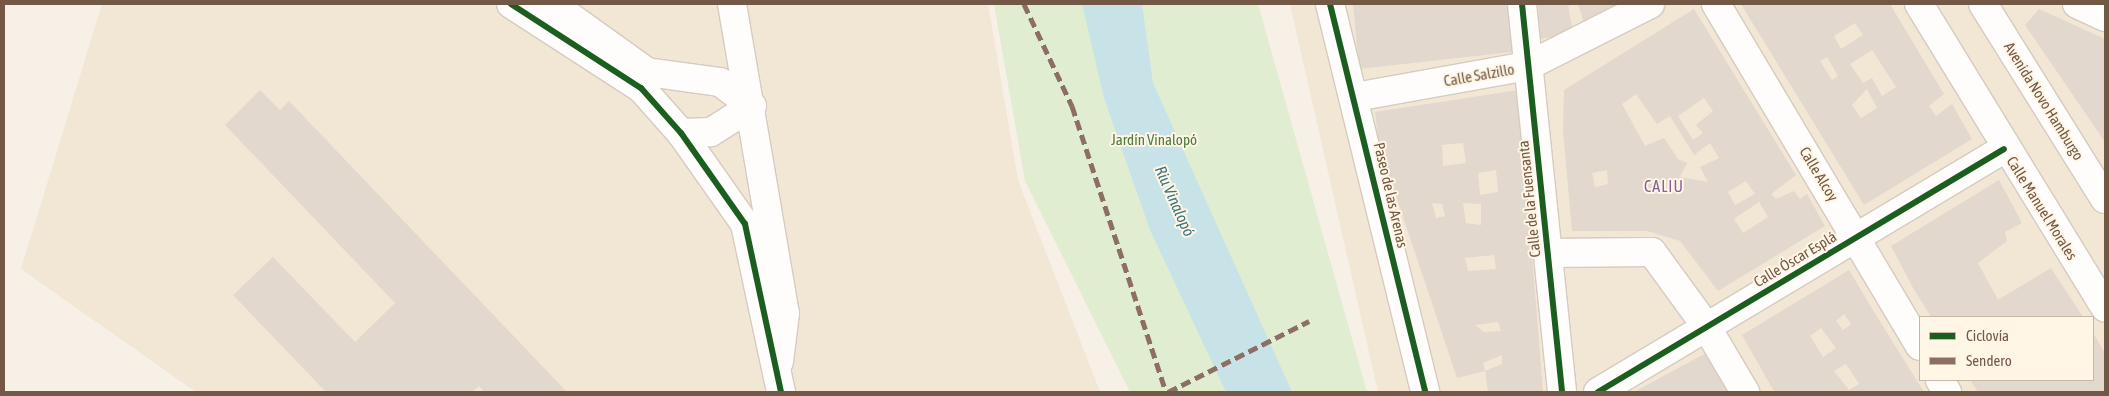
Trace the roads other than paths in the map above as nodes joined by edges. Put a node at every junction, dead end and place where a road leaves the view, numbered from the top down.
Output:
1 (511, 4) edge
2 (552, 4) edge
3 (732, 4) edge
4 (1330, 4) edge
5 (1522, 4) edge
6 (1650, 4) edge
7 (1716, 4) edge
8 (1919, 4) edge
9 (1983, 4) edge
10 (2076, 4) edge
11 (2105, 17) edge
12 (1528, 66) junction
13 (1355, 97) junction
14 (752, 106) junction
15 (680, 133) junction
16 (2004, 149) junction
17 (2105, 199) edge
18 (1857, 237) junction
19 (1548, 253) junction
20 (2105, 308) edge
21 (1706, 326) junction
22 (1919, 344) edge
23 (1941, 381) edge
24 (780, 382) edge
25 (1426, 392) edge
26 (1562, 392) edge
27 (1598, 392) edge
28 (1746, 392) edge
29 (1947, 392) edge

1 - 15 street
2 - 14 street
3 - 14 street
4 - 13 street, Paseo de las Arenas
5 - 12 street, Calle de la Fuensanta
6 - 12 street, Calle Salzillo
7 - 18 street, Calle Alcoy
8 - 16 street, Calle Manuel Morales
9 - 17 street, Avenida Novo Hamburgo
10 - 11 street
12 - 13 street, Calle Salzillo
12 - 19 street, Calle de la Fuensanta
13 - 25 street, Paseo de las Arenas
14 - 15 street
14 - 24 street
15 - 24 street
16 - 18 street, Calle Óscar Esplá
16 - 20 street, Calle Manuel Morales
18 - 21 street, Calle Óscar Esplá
18 - 22 street, Calle Alcoy
19 - 21 street
19 - 26 street, Calle de la Fuensanta
21 - 27 street, Calle Óscar Esplá
21 - 28 street
23 - 29 street

